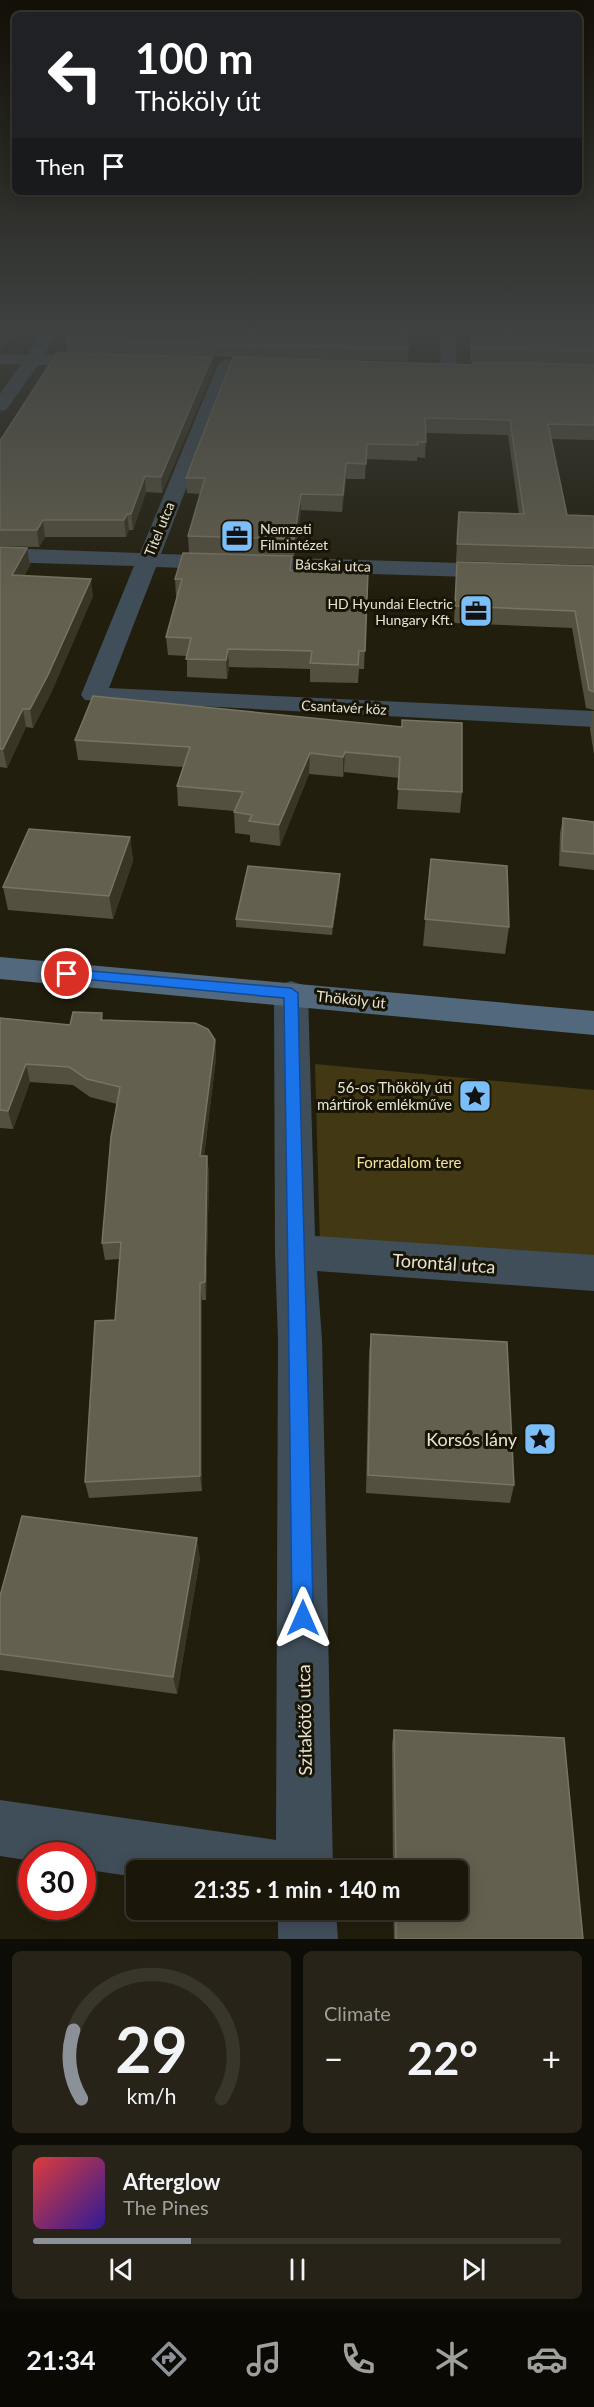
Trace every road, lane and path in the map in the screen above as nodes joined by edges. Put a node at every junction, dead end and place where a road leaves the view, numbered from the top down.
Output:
1 (209, 416) edge
2 (0, 555) edge
3 (147, 560) junction
4 (594, 573) edge
5 (94, 695) joint
6 (594, 719) edge
7 (0, 968) edge
8 (291, 993) junction
9 (594, 1023) edge
10 (295, 1252) junction
11 (594, 1273) edge
12 (0, 1828) edge
13 (216, 1860) edge
14 (305, 1860) edge
15 (307, 1920) edge
16 (308, 1939) edge

1 - 3 street, Titel utca
2 - 3 street, Bácskai utca
3 - 4 street, Bácskai utca
3 - 5 street, Titel utca
5 - 6 street, Csantavér köz
7 - 8 main road, Thököly út
8 - 9 main road, Thököly út
8 - 10 street, Szitakötő utca
10 - 11 street, Torontál utca
10 - 14 street, Szitakötő utca
12 - 13 street
15 - 16 street

